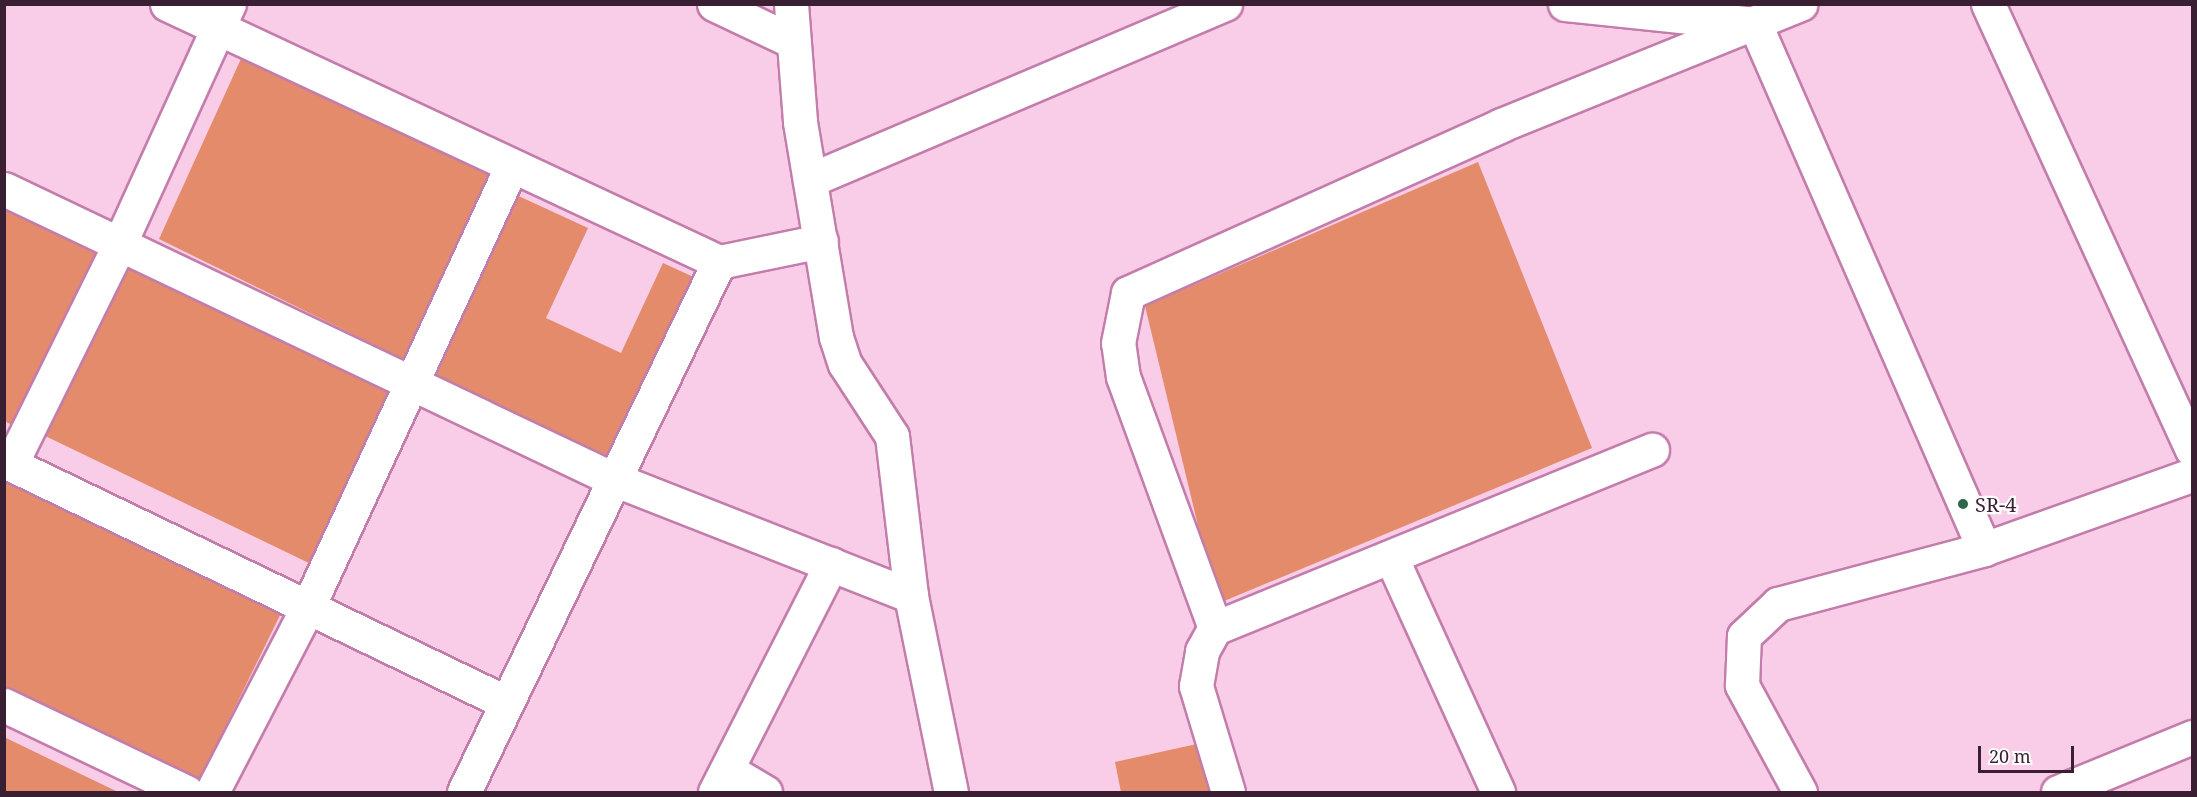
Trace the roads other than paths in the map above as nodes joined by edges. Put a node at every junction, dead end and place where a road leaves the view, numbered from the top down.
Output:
1 (166, 4) edge
2 (714, 4) edge
3 (791, 4) edge
4 (1225, 4) edge
5 (1565, 4) edge
6 (1802, 4) edge
7 (1988, 4) edge
8 (224, 17) edge
9 (1755, 24) junction
10 (792, 41) junction
11 (512, 166) junction
12 (810, 180) junction
13 (4, 189) edge
14 (821, 241) junction
15 (119, 245) junction
16 (719, 262) junction
17 (412, 386) junction
18 (2193, 449) edge
19 (1652, 450) dead end
20 (8, 463) edge
21 (2193, 475) edge
22 (613, 479) junction
23 (1984, 549) junction
24 (1391, 557) junction
25 (831, 564) junction
26 (911, 596) junction
27 (307, 609) junction
28 (1215, 628) junction
29 (507, 703) junction
30 (4, 705) edge
31 (2193, 736) edge
32 (721, 781) edge
33 (186, 792) edge
34 (212, 792) edge
35 (464, 792) edge
36 (765, 792) edge
37 (951, 792) edge
38 (1228, 792) edge
39 (1498, 792) edge
40 (1800, 792) edge
41 (2058, 792) edge

1 - 8 street
2 - 10 street
3 - 10 street
4 - 12 street
5 - 9 street
6 - 9 street
7 - 18 street
8 - 11 street
8 - 15 street
9 - 23 street
9 - 28 street
10 - 12 street
11 - 16 street
11 - 17 street
12 - 14 street
13 - 15 street
14 - 16 street
14 - 26 street
15 - 17 street
15 - 20 street
16 - 22 street
17 - 22 street
17 - 27 street
19 - 24 street
20 - 27 street
21 - 23 street
22 - 25 street
22 - 29 street
23 - 40 street
24 - 28 street
24 - 39 street
25 - 26 street
25 - 32 street
26 - 37 street
27 - 29 street
27 - 34 street
28 - 38 street
29 - 35 street
30 - 33 street
31 - 41 street
32 - 36 street

